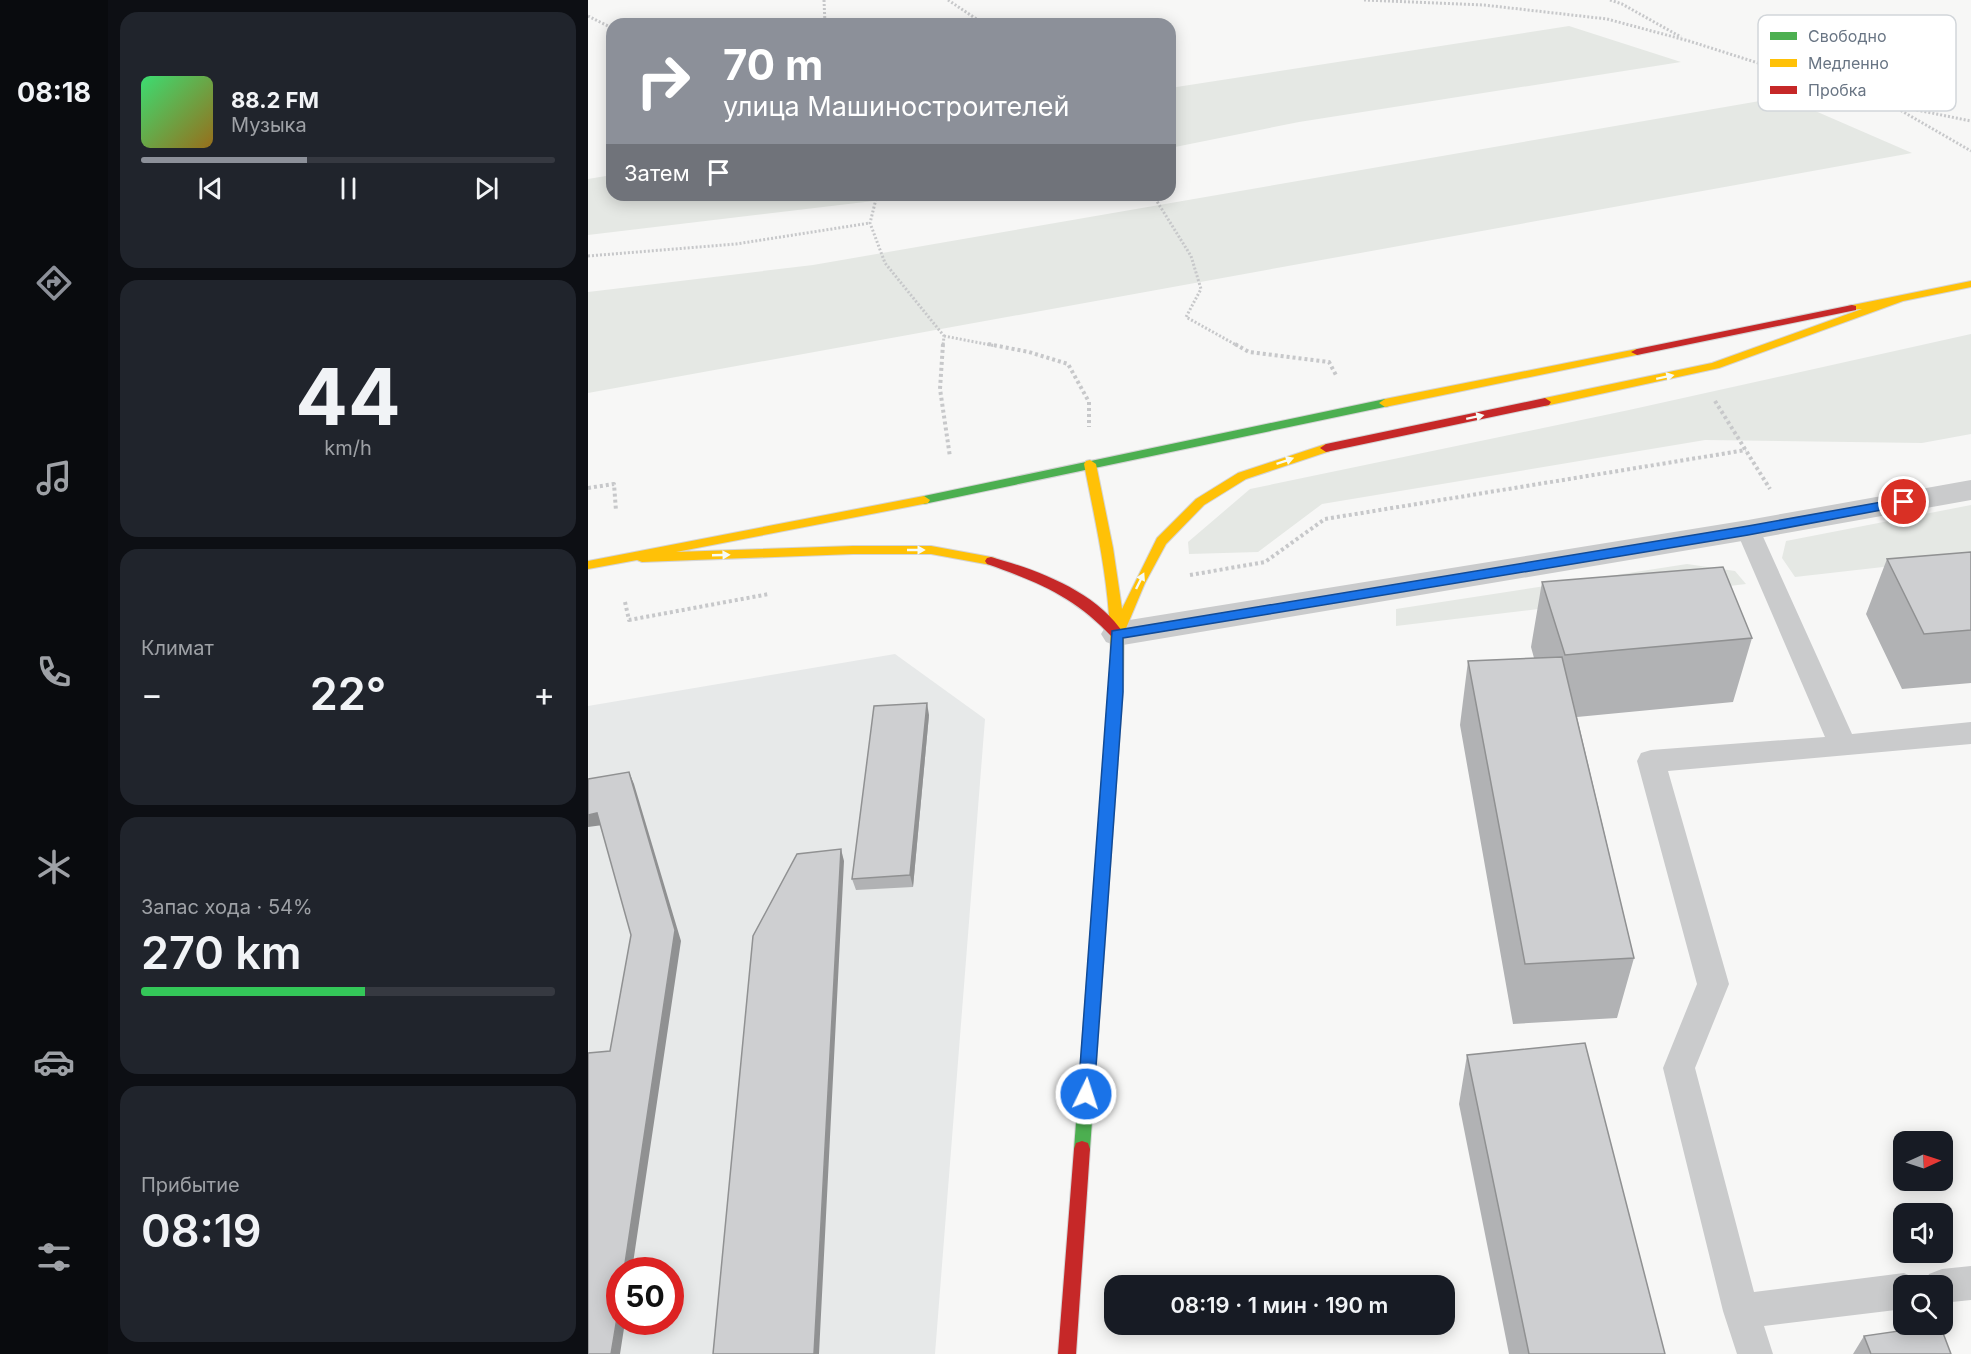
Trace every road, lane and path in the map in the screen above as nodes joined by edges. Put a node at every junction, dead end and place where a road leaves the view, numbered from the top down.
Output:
1 (824, 0) edge
2 (948, 0) edge
3 (1365, 0) edge
4 (1610, 0) edge
5 (588, 16) edge
6 (825, 18) edge
7 (975, 18) edge
8 (606, 25) edge
9 (1689, 41) junction
10 (1758, 63) edge
11 (1902, 111) edge
12 (1919, 111) edge
13 (1971, 121) edge
14 (1971, 151) edge
15 (876, 201) edge
16 (1157, 201) edge
17 (870, 223) junction
18 (588, 256) edge
19 (1971, 285) edge
20 (1902, 299) junction
21 (944, 336) junction
22 (1714, 399) dead end
23 (1354, 409) junction
24 (1746, 450) junction
25 (1090, 464) junction
26 (588, 488) edge
27 (1971, 490) edge
28 (949, 495) junction
29 (616, 511) dead end
30 (1791, 522) junction
31 (1748, 530) junction
32 (621, 559) junction
33 (588, 565) edge
34 (1186, 576) dead end
35 (1117, 634) junction
36 (1971, 733) edge
37 (1843, 746) junction
38 (1971, 1283) edge
39 (1953, 1285) edge
40 (1893, 1292) edge
41 (1742, 1311) junction
42 (1067, 1354) edge
43 (1755, 1354) edge

1 - 6 path
2 - 7 path
3 - 9 path
4 - 9 path
5 - 8 path
9 - 10 path
11 - 14 path
12 - 13 path
15 - 17 path
16 - 23 path
17 - 18 path
17 - 21 path
19 - 20 main road
20 - 23 main road
35 -> 20 main road
21 - 25 path
21 - 28 path
22 - 24 path
23 - 25 main road
24 - 30 path
24 - 34 path
25 - 28 main road
25 - 35 main road
26 - 29 path
27 - 30 street
28 - 32 main road
30 - 31 street
31 - 35 street
31 - 37 lane
32 - 33 main road
32 -> 35 main road
35 - 42 main road
36 - 37 lane
37 - 41 lane
38 - 39 lane
40 - 41 lane
41 - 43 lane

